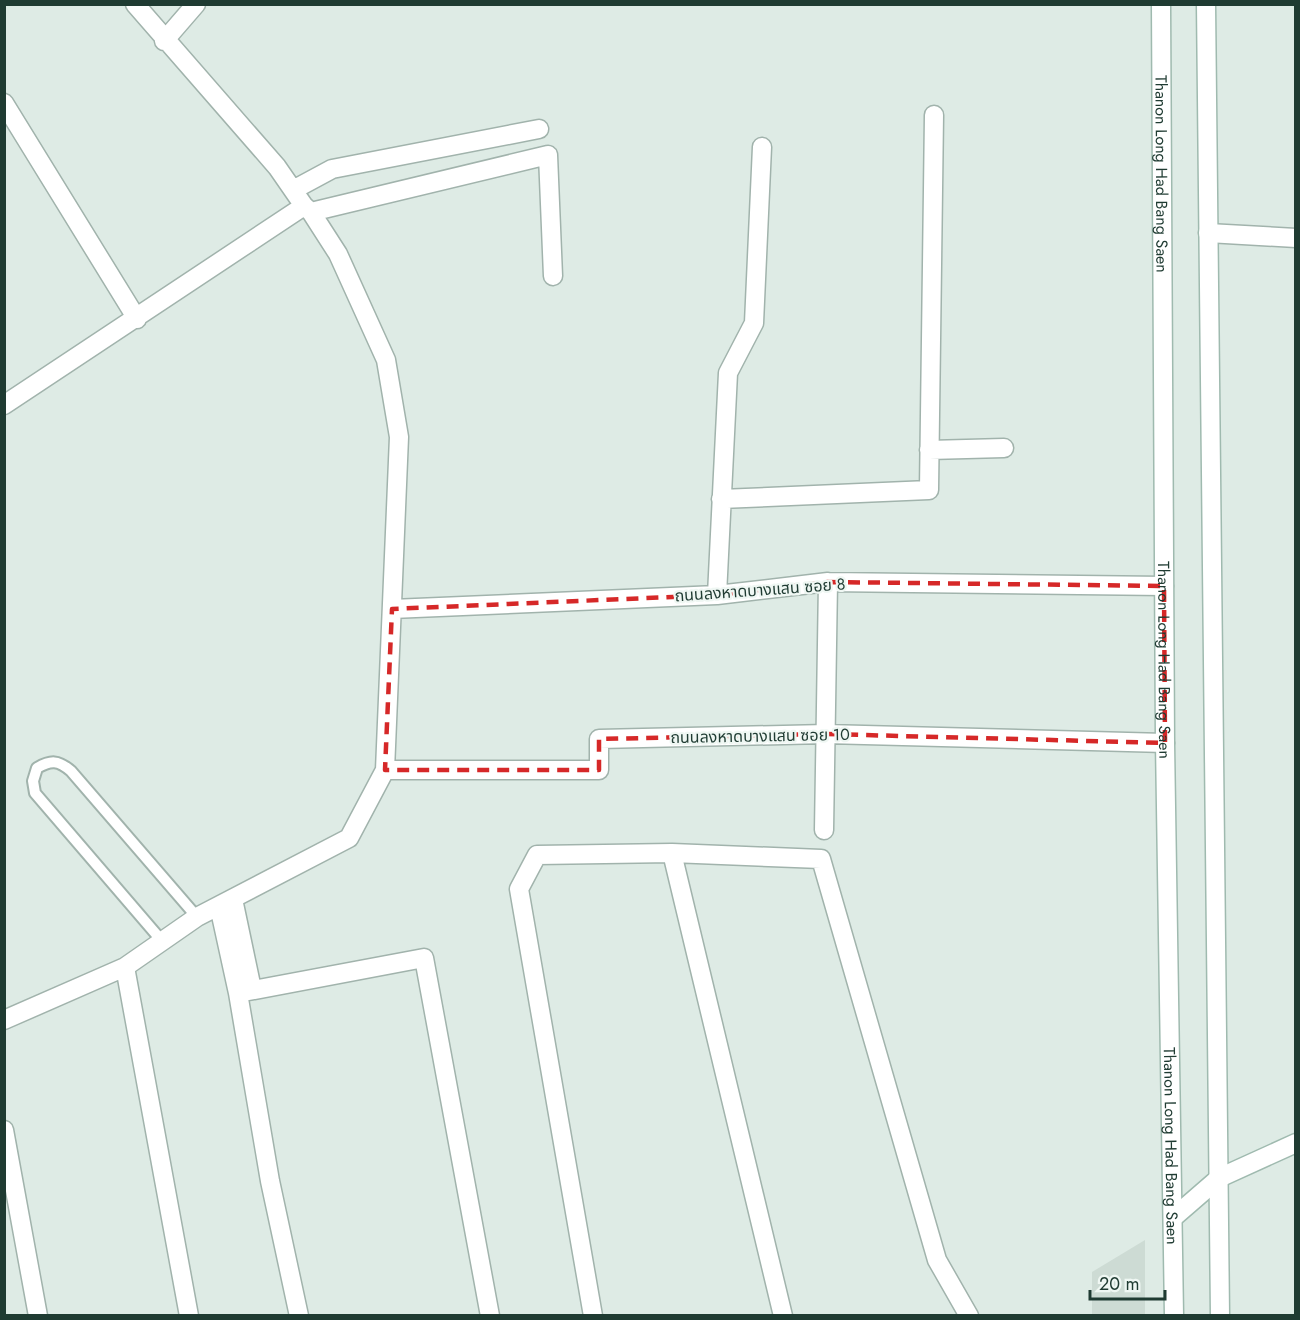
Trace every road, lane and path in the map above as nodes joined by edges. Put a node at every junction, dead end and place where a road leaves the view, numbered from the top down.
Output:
1 (135, 4) edge
2 (196, 4) edge
3 (1161, 4) edge
4 (1206, 4) edge
5 (164, 41) junction
6 (4, 103) edge
7 (934, 115) dead end
8 (539, 129) dead end
9 (762, 147) dead end
10 (293, 190) junction
11 (307, 209) junction
12 (1208, 232) junction
13 (1296, 238) edge
14 (553, 276) dead end
15 (137, 319) junction
16 (6, 400) edge
17 (1004, 448) dead end
18 (928, 450) junction
19 (722, 499) junction
20 (828, 582) junction
21 (1164, 586) junction
22 (717, 595) junction
23 (392, 609) junction
24 (826, 734) junction
25 (1165, 743) junction
26 (385, 770) junction
27 (824, 830) dead end
28 (672, 853) junction
29 (226, 902) junction
30 (197, 917) junction
31 (162, 941) junction
32 (125, 967) junction
33 (245, 991) junction
34 (4, 1020) edge
35 (4, 1130) edge
36 (1296, 1143) edge
37 (1219, 1178) junction
38 (1174, 1216) junction
39 (38, 1316) edge
40 (189, 1316) edge
41 (299, 1316) edge
42 (490, 1316) edge
43 (593, 1316) edge
44 (783, 1316) edge
45 (969, 1316) edge
46 (1174, 1316) edge
47 (1220, 1316) edge

1 - 5 street
2 - 5 street
3 - 21 street, Thanon Long Had Bang Saen
4 - 12 street
5 - 10 street
6 - 15 street
7 - 18 street
8 - 10 street
9 - 19 street
10 - 11 street
11 - 14 street
11 - 15 street
11 - 23 street
12 - 13 street
12 - 37 street
15 - 16 street
17 - 18 street
18 - 19 street
19 - 22 street
20 - 21 street, ถนนลงหาดบางแสน ซอย 8
20 - 22 street, ถนนลงหาดบางแสน ซอย 8
20 - 24 street
21 - 25 street, Thanon Long Had Bang Saen
22 - 23 street, ถนนลงหาดบางแสน ซอย 8
23 - 26 street
24 - 25 street, ถนนลงหาดบางแสน ซอย 10
24 - 26 street, ถนนลงหาดบางแสน ซอย 10
24 - 27 street
25 - 38 street, Thanon Long Had Bang Saen
26 - 29 street
28 - 43 street
28 - 44 street
28 - 45 street
29 - 30 street
29 - 33 street
30 - 31 street
30 - 31 lane
31 - 32 street
32 - 34 street
32 - 40 street
33 - 41 street
33 - 42 street
35 - 39 street
36 - 37 street
37 - 38 street
37 - 47 street
38 - 46 street, Thanon Long Had Bang Saen

